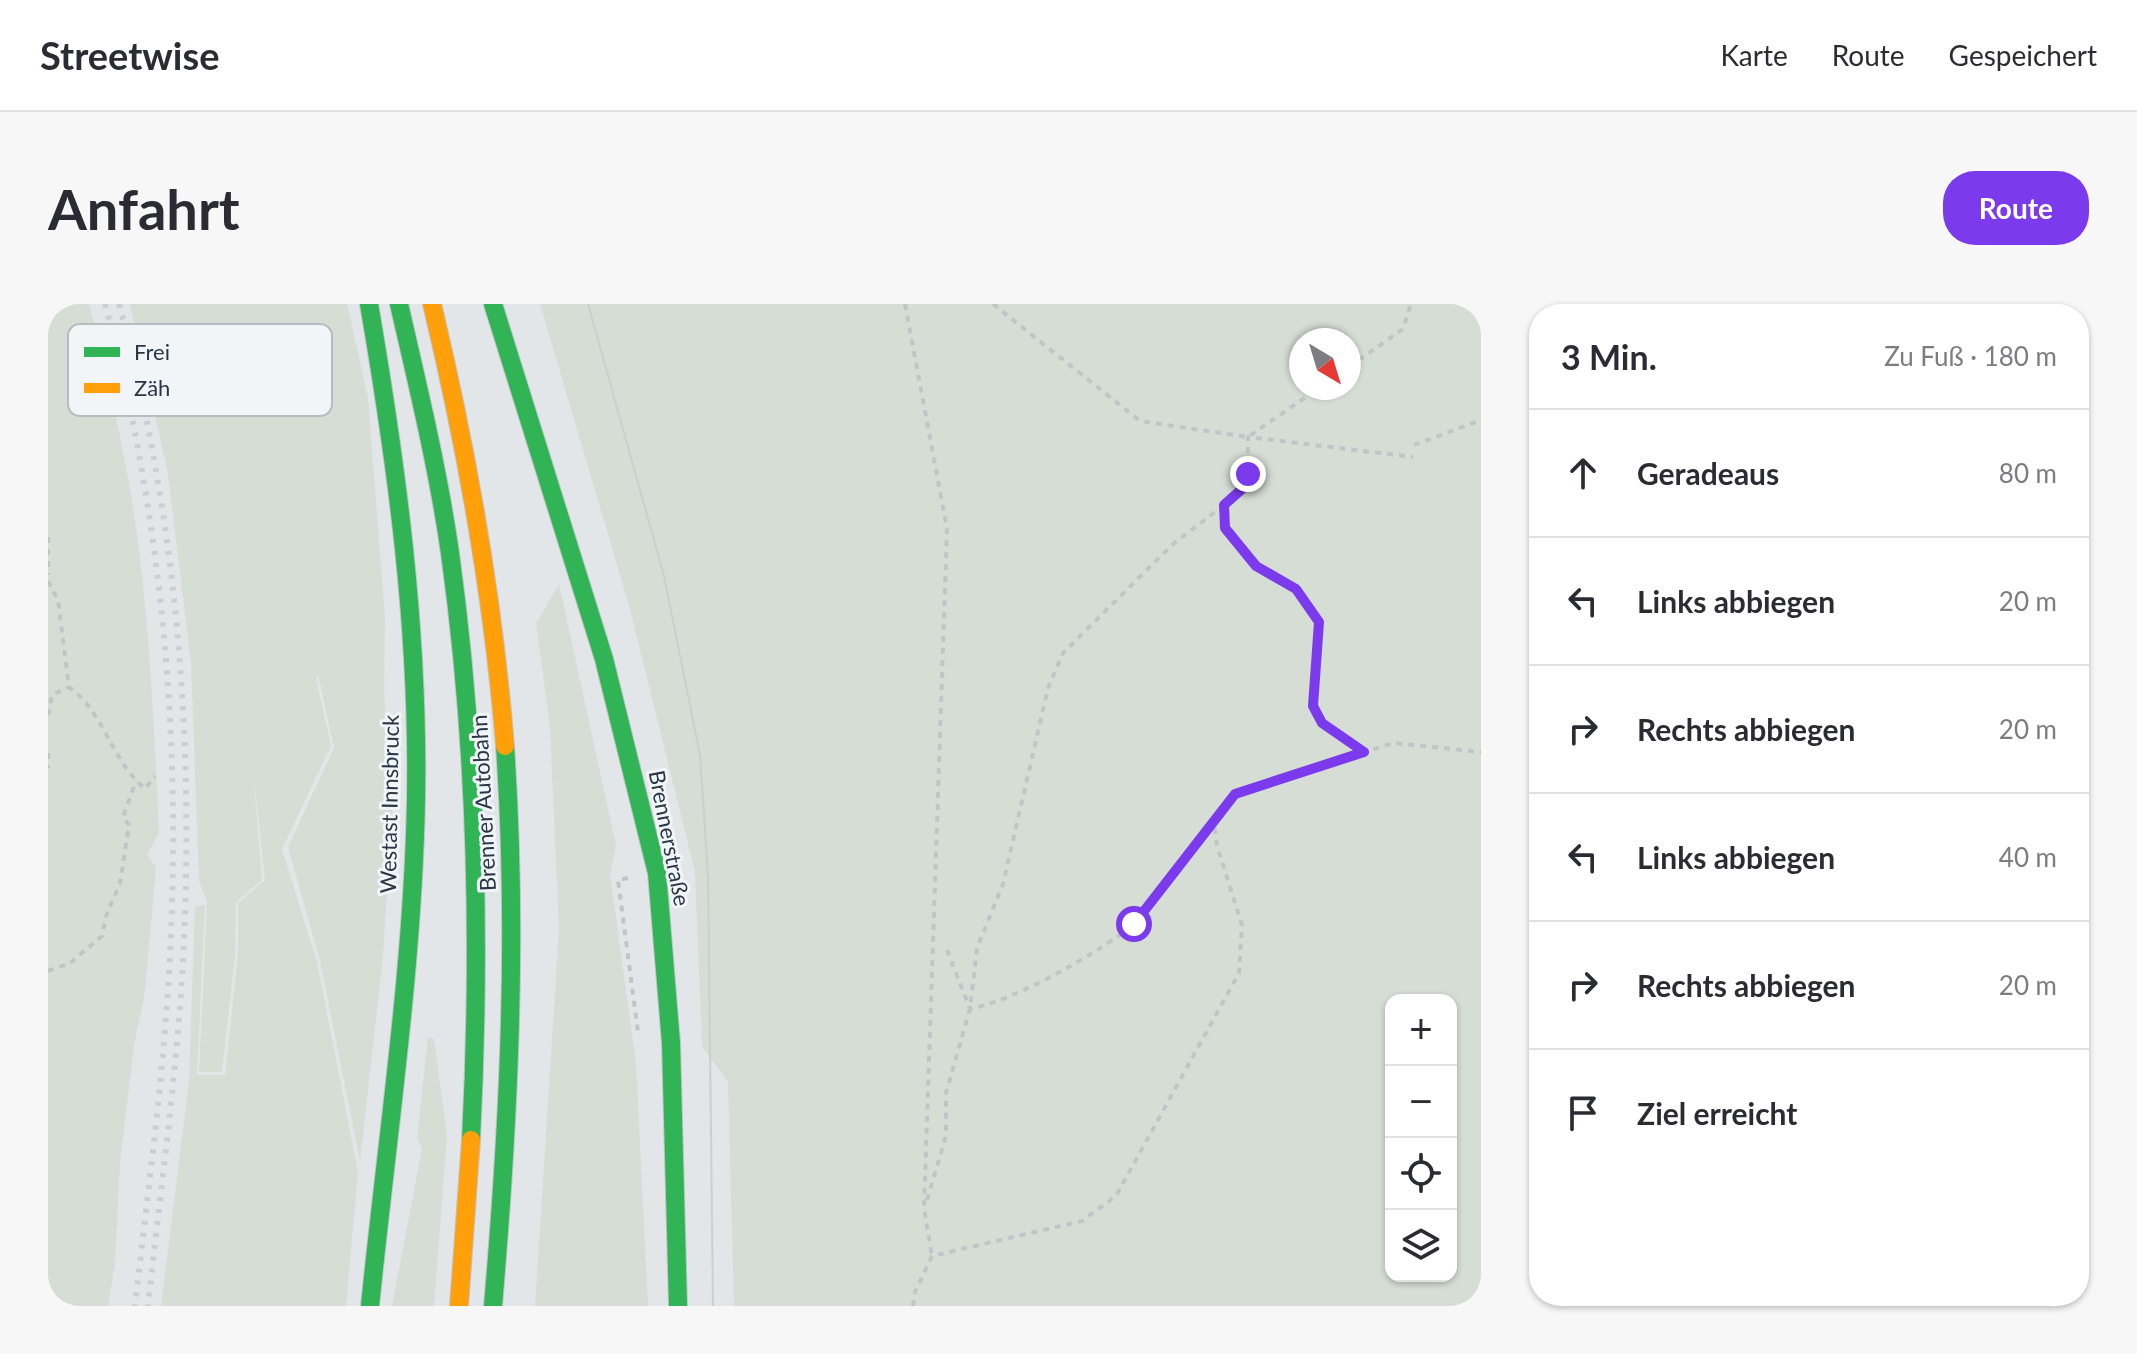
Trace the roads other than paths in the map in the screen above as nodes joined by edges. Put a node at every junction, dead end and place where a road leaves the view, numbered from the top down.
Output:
1 (369, 304) edge
2 (399, 304) edge
3 (432, 304) edge
4 (493, 304) edge
5 (565, 543) junction
6 (625, 823) dead end
7 (643, 933) dead end
8 (672, 1153) junction
9 (505, 1165) junction
10 (370, 1306) edge
11 (459, 1306) edge
12 (493, 1306) edge
13 (503, 1306) edge
14 (678, 1306) edge

1 - 10 main road, Westast Innsbruck
2 - 11 main road, Brenner Autobahn
3 - 9 main road, Brenner Autobahn
4 - 5 main road, Brennerstraße
5 - 6 main road, Brennerstraße
5 - 8 main road, Brennerstraße
7 - 8 main road, Brennerstraße
8 - 14 main road, Brennerstraße
9 - 12 main road, Brenner Autobahn
9 - 13 main road

